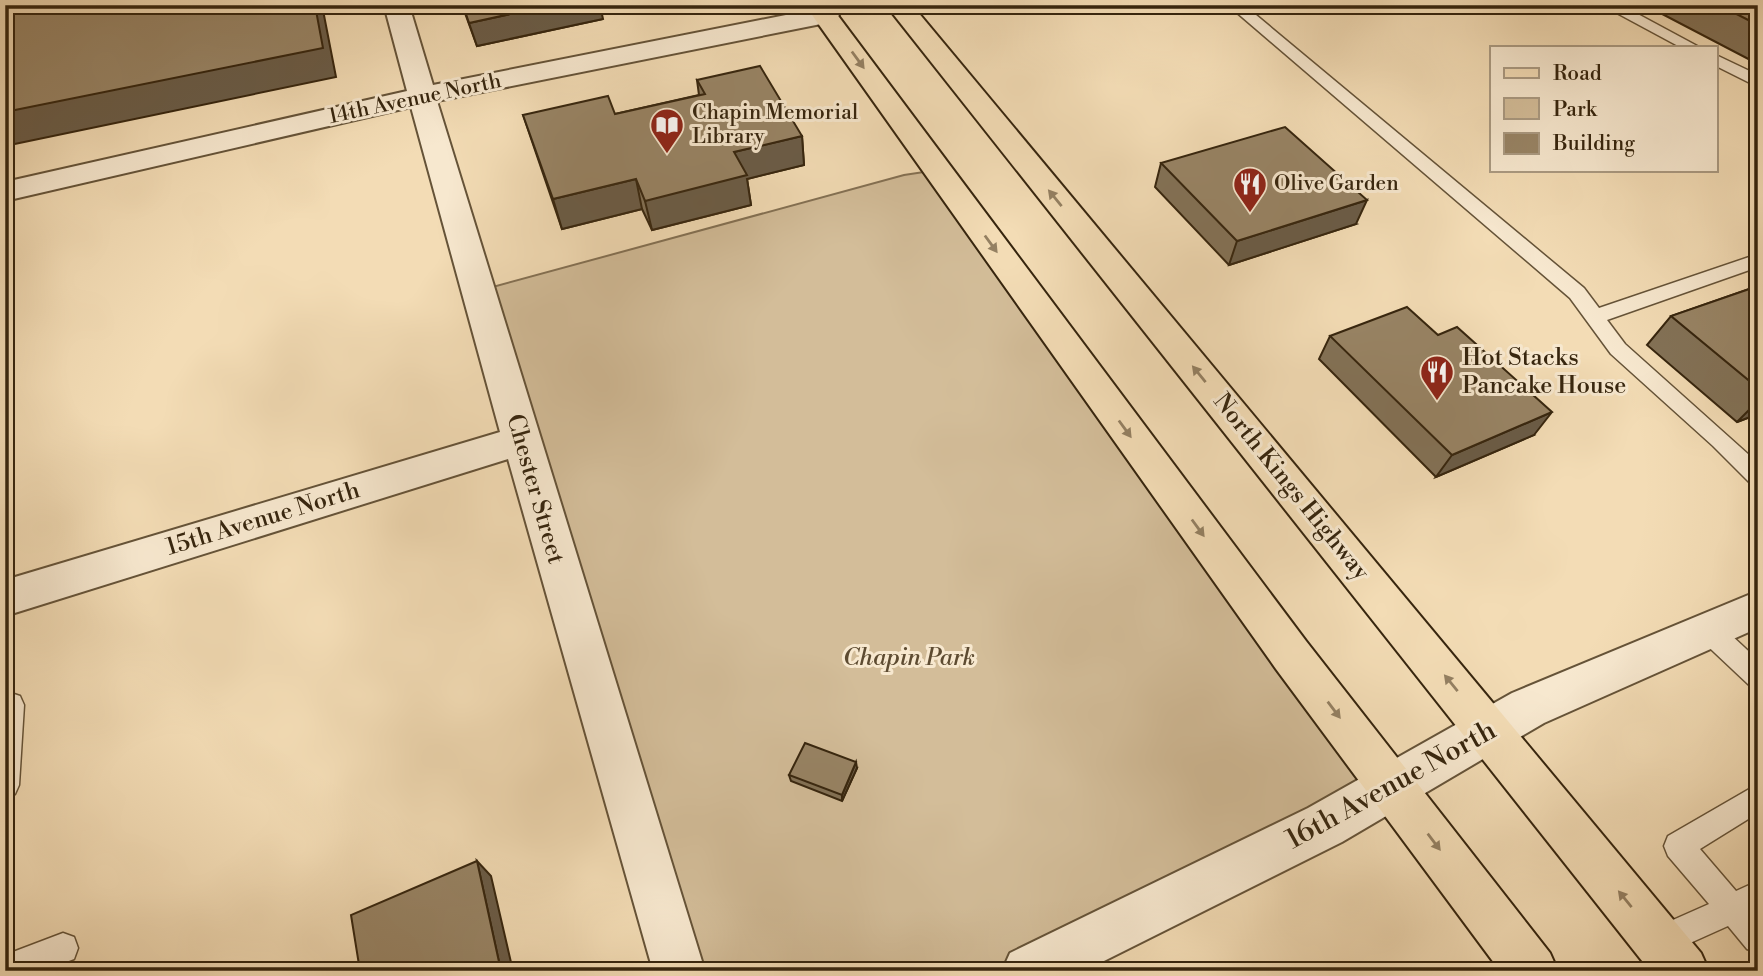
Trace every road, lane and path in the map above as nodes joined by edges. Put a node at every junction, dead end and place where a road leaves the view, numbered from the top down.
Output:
1 (396, 5) edge
2 (1235, 5) edge
3 (1609, 5) edge
4 (901, 6) edge
5 (822, 10) edge
6 (1688, 46) edge
7 (1718, 61) edge
8 (1758, 82) edge
9 (421, 96) junction
10 (5, 192) edge
11 (1758, 260) edge
12 (1594, 317) junction
13 (521, 440) junction
14 (1758, 477) edge
15 (5, 598) edge
16 (1758, 609) edge
17 (1707, 629) junction
18 (1758, 677) edge
19 (5, 707) edge
20 (1490, 730) junction
21 (5, 785) edge
22 (1392, 788) junction
23 (1758, 797) edge
24 (1744, 902) edge
25 (1758, 938) edge
26 (1659, 942) junction
27 (63, 948) dead end
28 (5, 970) edge
29 (679, 971) edge
30 (1028, 971) edge
31 (1532, 971) edge
32 (1684, 971) edge

1 - 9 street, Chester Street
2 - 12 lane
3 - 6 lane
20 -> 4 main road, North Kings Highway
5 - 9 street, 14th Avenue North
5 -> 22 main road
7 - 8 lane
9 - 10 street, 14th Avenue North
9 - 13 street, Chester Street
11 - 12 lane
12 - 14 lane
13 - 15 street, 15th Avenue North
13 - 29 street, Chester Street
16 - 17 street, 16th Avenue North
17 - 18 lane
17 - 20 street, 16th Avenue North
19 - 21 lane
20 - 22 street, 16th Avenue North
26 -> 20 main road, North Kings Highway
22 - 30 street, 16th Avenue North
22 -> 31 main road
23 - 24 lane
24 - 25 lane
24 - 26 lane
26 - 32 main road, North Kings Highway
27 - 28 lane

